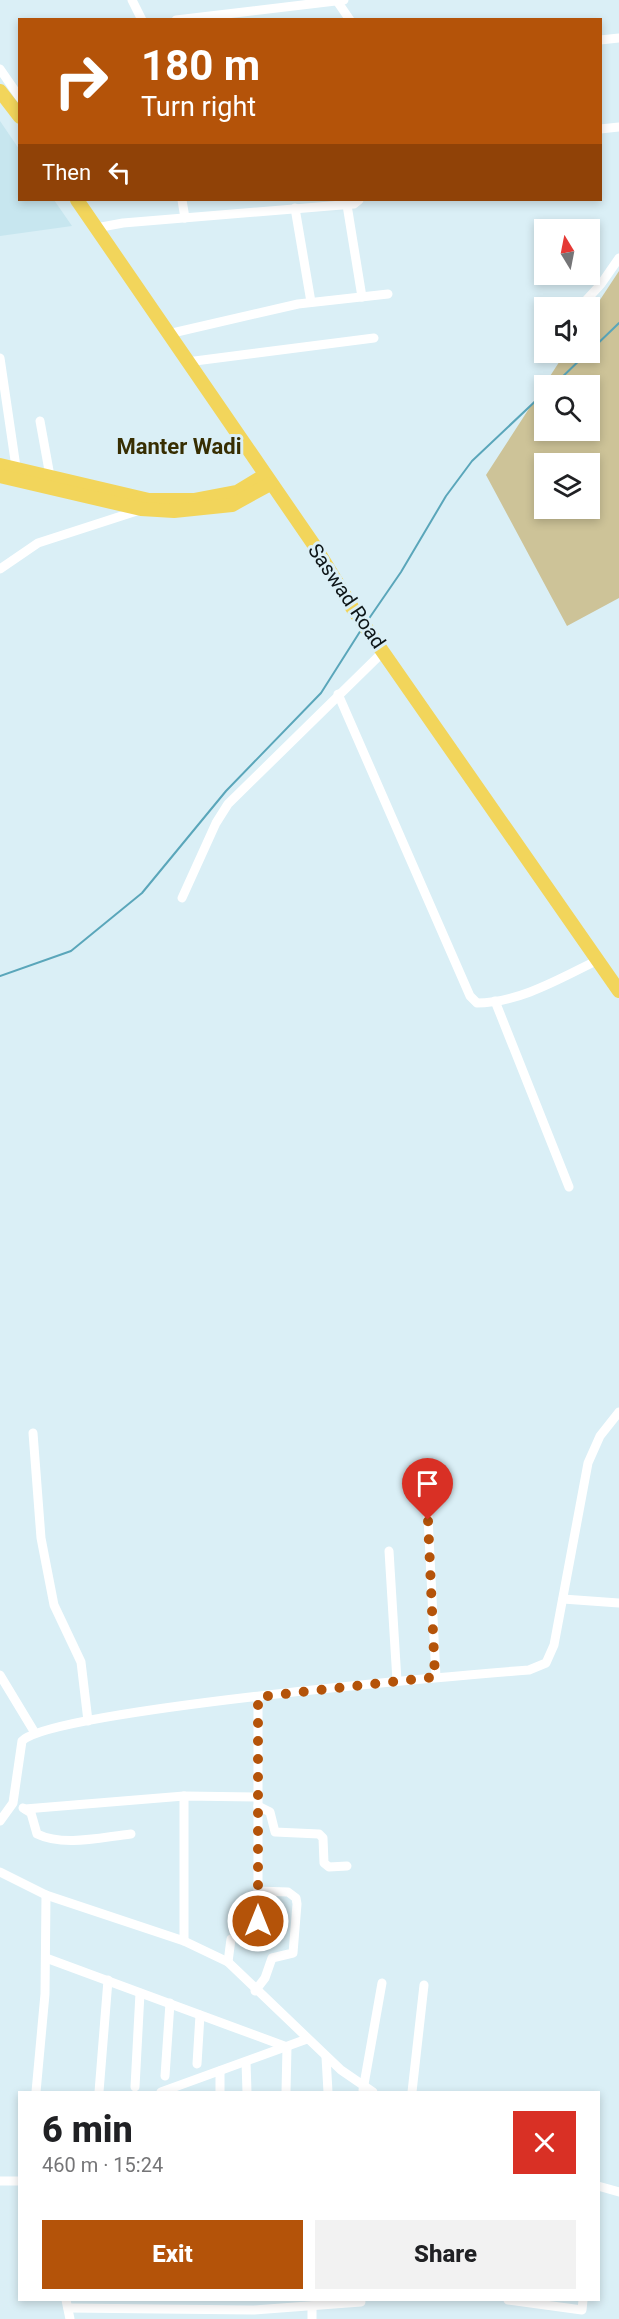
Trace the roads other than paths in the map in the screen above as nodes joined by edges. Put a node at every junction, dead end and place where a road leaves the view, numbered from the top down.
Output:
1 (132, 0) edge
2 (344, 0) edge
3 (336, 1) edge
4 (141, 18) edge
5 (193, 18) edge
6 (349, 18) edge
7 (619, 38) edge
8 (602, 40) edge
9 (0, 69) edge
10 (0, 91) edge
11 (18, 95) edge
12 (18, 114) edge
13 (619, 127) edge
14 (602, 129) edge
15 (78, 201) edge
16 (182, 201) edge
17 (358, 201) edge
18 (347, 205) junction
19 (295, 208) junction
20 (184, 218) junction
21 (96, 228) junction
22 (619, 258) edge
23 (388, 294) dead end
24 (362, 297) junction
25 (589, 297) edge
26 (311, 302) junction
27 (168, 334) junction
28 (374, 338) dead end
29 (0, 358) edge
30 (188, 362) junction
31 (40, 421) dead end
32 (0, 465) edge
33 (16, 474) junction
34 (0, 476) edge
35 (50, 476) junction
36 (268, 480) junction
37 (142, 504) junction
38 (0, 569) edge
39 (384, 651) junction
40 (338, 694) junction
41 (182, 898) dead end
42 (598, 960) junction
43 (619, 991) edge
44 (495, 1001) junction
45 (569, 1187) dead end
46 (619, 1412) edge
47 (33, 1433) dead end
48 (427, 1497) dead end
49 (389, 1551) dead end
50 (563, 1599) junction
51 (619, 1603) edge
52 (0, 1675) edge
53 (435, 1677) junction
54 (397, 1681) junction
55 (258, 1697) junction
56 (88, 1721) junction
57 (35, 1733) junction
58 (184, 1796) junction
59 (258, 1802) junction
60 (0, 1805) edge
61 (12, 1805) junction
62 (26, 1809) junction
63 (0, 1821) edge
64 (131, 1834) dead end
65 (347, 1866) dead end
66 (0, 1872) edge
67 (258, 1891) junction
68 (45, 1895) junction
69 (258, 1921) dead end
70 (231, 1939) dead end
71 (184, 1941) junction
72 (46, 1958) junction
73 (228, 1962) junction
74 (108, 1980) junction
75 (382, 1983) dead end
76 (424, 1985) dead end
77 (255, 1991) junction
78 (140, 1993) junction
79 (170, 2003) junction
80 (200, 2014) junction
81 (307, 2040) junction
82 (287, 2047) junction
83 (326, 2057) junction
84 (246, 2061) junction
85 (197, 2064) dead end
86 (220, 2071) junction
87 (165, 2076) dead end
88 (135, 2087) dead end
89 (363, 2089) edge
90 (36, 2091) edge
91 (99, 2091) edge
92 (164, 2091) edge
93 (220, 2091) edge
94 (247, 2091) edge
95 (286, 2091) edge
96 (328, 2091) edge
97 (412, 2091) edge
98 (0, 2181) edge
99 (18, 2181) edge
100 (600, 2187) edge
101 (619, 2192) edge
102 (515, 2301) edge
103 (583, 2301) edge
104 (338, 2302) edge
105 (361, 2302) dead end
106 (67, 2304) edge
107 (225, 2305) edge
108 (312, 2306) junction
109 (243, 2314) edge
110 (70, 2319) edge
111 (312, 2319) edge

1 - 4 street
2 - 3 street
3 - 5 street
3 - 6 street
7 - 8 street
9 - 11 street
10 - 12 highway
13 - 14 street
15 - 21 highway, Saswad Road
16 - 20 street
17 - 18 street
18 - 19 street
18 - 24 street
19 - 20 street
19 - 26 street
20 - 21 street
21 - 27 highway, Saswad Road
22 - 25 street
23 - 24 street
24 - 26 street
26 - 27 street
27 - 30 highway, Saswad Road
28 - 30 street
29 - 33 street
30 - 36 highway, Saswad Road
31 - 35 street
32 - 33 highway
33 - 34 highway
33 - 35 highway
33 - 37 highway
35 - 37 highway
36 - 37 highway
36 - 39 highway, Saswad Road
37 - 38 street
39 - 40 street
39 - 42 highway, Saswad Road
40 - 41 street
40 - 44 street
42 - 43 highway, Saswad Road
42 - 44 street
44 - 45 street
46 - 50 street
47 - 56 street
48 - 53 street
49 - 54 street
50 - 51 street
50 - 53 street
52 - 57 street
53 - 54 street
54 - 55 street
55 - 56 street
55 - 59 street
56 - 57 street
57 - 61 street
58 - 59 street
58 - 62 street
58 - 71 street
59 - 65 street
59 - 67 street
60 - 61 street
61 - 62 street
61 - 63 street
62 - 64 street
66 - 68 street
67 - 69 street
67 - 77 street
68 - 71 street
68 - 72 street
70 - 73 street
71 - 73 street
72 - 74 street
72 - 90 street
73 - 77 street
74 - 78 street
74 - 91 street
75 - 89 street
76 - 97 street
77 - 81 street
78 - 79 street
78 - 88 street
79 - 80 street
79 - 87 street
80 - 82 street
80 - 85 street
81 - 82 street
81 - 83 street
82 - 84 street
82 - 95 street
83 - 89 street
83 - 96 street
84 - 86 street
84 - 94 street
86 - 92 street
86 - 93 street
98 - 99 street
100 - 101 street
102 - 103 street
104 - 105 street
104 - 108 street
106 - 107 street
106 - 110 street
107 - 109 street
108 - 109 street
108 - 111 street

